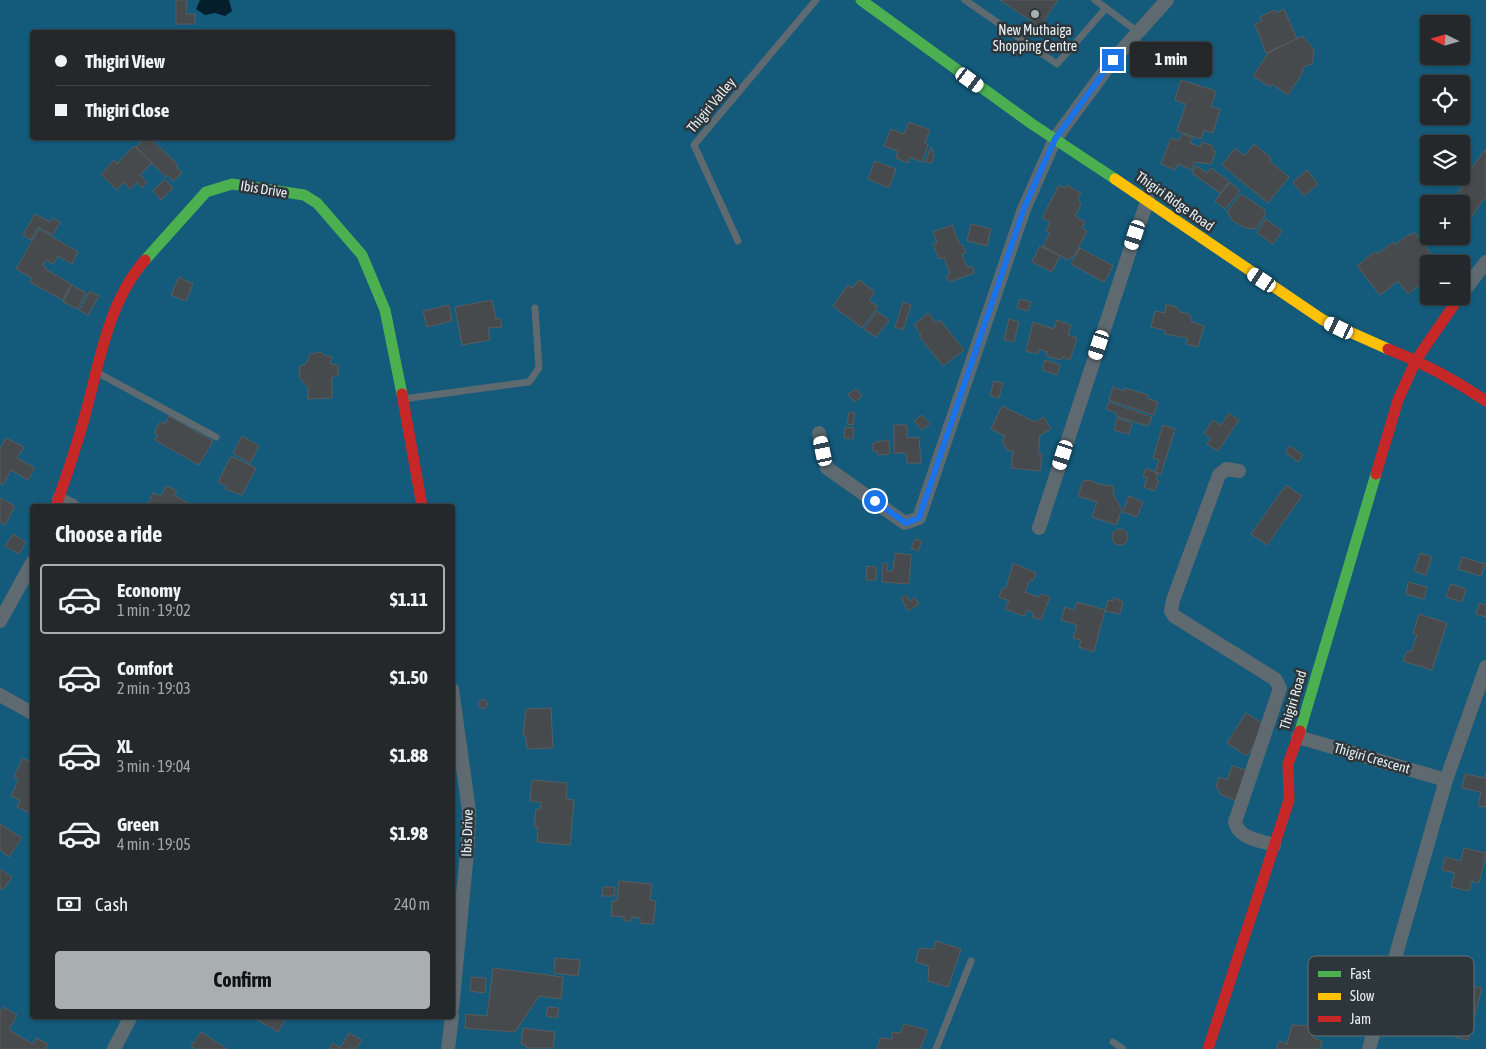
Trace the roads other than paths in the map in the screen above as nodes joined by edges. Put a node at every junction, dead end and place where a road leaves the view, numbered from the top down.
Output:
1 (816, 0) edge
2 (861, 0) edge
3 (965, 0) edge
4 (1095, 0) edge
5 (1166, 0) edge
6 (1106, 8) junction
7 (1138, 32) junction
8 (1055, 139) junction
9 (1148, 200) junction
10 (738, 241) dead end
11 (1486, 262) edge
12 (1470, 284) edge
13 (1455, 305) edge
14 (535, 308) dead end
15 (1416, 360) junction
16 (96, 372) junction
17 (403, 399) junction
18 (1486, 401) edge
19 (819, 433) dead end
20 (216, 437) dead end
21 (1239, 471) dead end
22 (58, 503) edge
23 (422, 504) edge
24 (1039, 528) dead end
25 (30, 567) edge
26 (0, 621) edge
27 (1486, 667) edge
28 (0, 695) edge
29 (455, 711) edge
30 (30, 712) edge
31 (1298, 737) junction
32 (1446, 780) junction
33 (1274, 845) junction
34 (1396, 956) edge
35 (972, 961) dead end
36 (455, 977) edge
37 (129, 1019) edge
38 (452, 1019) edge
39 (1373, 1036) edge
40 (1113, 1042) dead end
41 (114, 1049) edge
42 (448, 1049) edge
43 (936, 1049) edge
44 (1124, 1049) edge
45 (1208, 1049) edge
46 (1369, 1049) edge

1 - 10 lane, Thigiri Valley
2 - 8 street, Thigiri Ridge Road
3 - 6 lane
4 - 6 lane
5 - 7 street
6 - 7 lane
7 - 8 street
8 - 9 street, Thigiri Ridge Road
8 - 19 street
9 - 15 street, Thigiri Ridge Road
9 - 24 street
11 - 12 street
13 - 15 street, Thigiri Road
14 - 17 lane
15 - 18 street, Thigiri Ridge Road
15 - 31 street, Thigiri Road
16 - 17 street, Ibis Drive
16 - 20 lane
16 - 22 street, Ibis Drive
17 - 23 street, Ibis Drive
21 - 33 street
25 - 26 street
27 - 32 street
28 - 30 street
29 - 36 street, Ibis Drive
31 - 32 street, Thigiri Crescent
31 - 33 street, Thigiri Road
32 - 34 street
33 - 45 street, Thigiri Road
35 - 43 lane
37 - 41 street
38 - 42 street
39 - 46 street
40 - 44 lane

